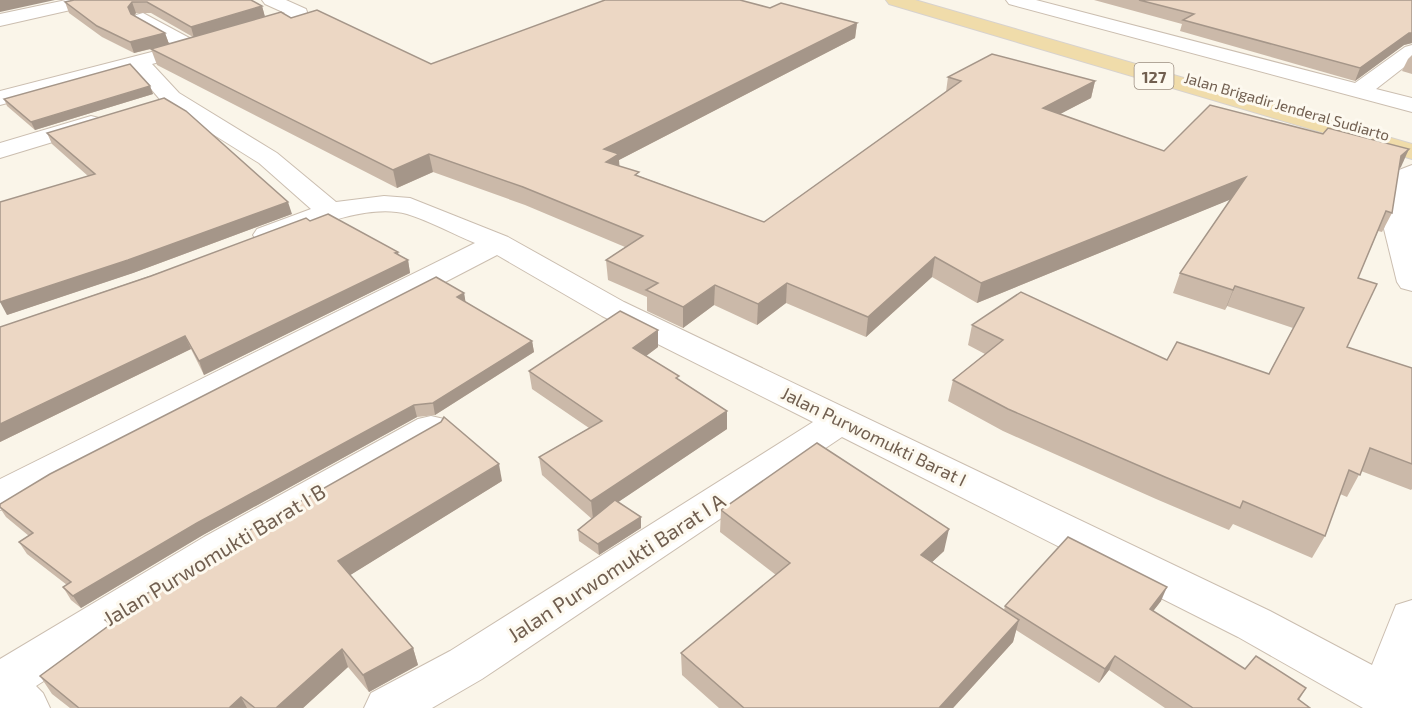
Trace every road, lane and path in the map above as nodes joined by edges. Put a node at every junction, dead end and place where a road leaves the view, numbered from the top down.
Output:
1 (91, 0) edge
2 (271, 0) edge
3 (895, 0) edge
4 (920, 0) edge
5 (1015, 0) edge
6 (142, 19) edge
7 (0, 20) edge
8 (237, 34) edge
9 (214, 41) edge
10 (192, 48) junction
11 (1412, 51) edge
12 (138, 61) junction
13 (1154, 71) junction
14 (1360, 90) junction
15 (0, 98) edge
16 (171, 98) junction
17 (148, 105) edge
18 (1412, 105) edge
19 (114, 116) edge
20 (1412, 142) edge
21 (0, 151) edge
22 (1412, 152) edge
23 (1412, 173) edge
24 (330, 211) junction
25 (498, 243) junction
26 (243, 244) edge
27 (1412, 282) edge
28 (841, 421) junction
29 (431, 428) edge
30 (0, 496) edge
31 (1412, 618) edge
32 (0, 683) edge
33 (1396, 702) edge
34 (26, 708) edge
35 (388, 708) edge

1 - 7 street
2 - 8 street
3 - 13 main road, Jalan Brigadir Jenderal Sudiarto / 127
4 - 13 main road, Jalan Brigadir Jenderal Sudiarto / 127
5 - 14 street
6 - 10 street
9 - 10 street
10 - 12 street
11 - 14 street
12 - 15 street
12 - 16 street
13 - 20 main road, Jalan Brigadir Jenderal Sudiarto / 127
13 - 22 main road, Jalan Brigadir Jenderal Sudiarto / 127
14 - 18 street
16 - 17 street
16 - 24 street
19 - 21 street
23 - 27 street
24 - 25 street, Jalan Purwomukti Barat I
24 - 26 street, Jalan Purwomukti Barat I
25 - 28 street, Jalan Purwomukti Barat I
25 - 30 street
28 - 33 street, Jalan Purwomukti Barat I
28 - 35 street, Jalan Purwomukti Barat I A
29 - 32 street, Jalan Purwomukti Barat I B
31 - 33 street
32 - 34 street

